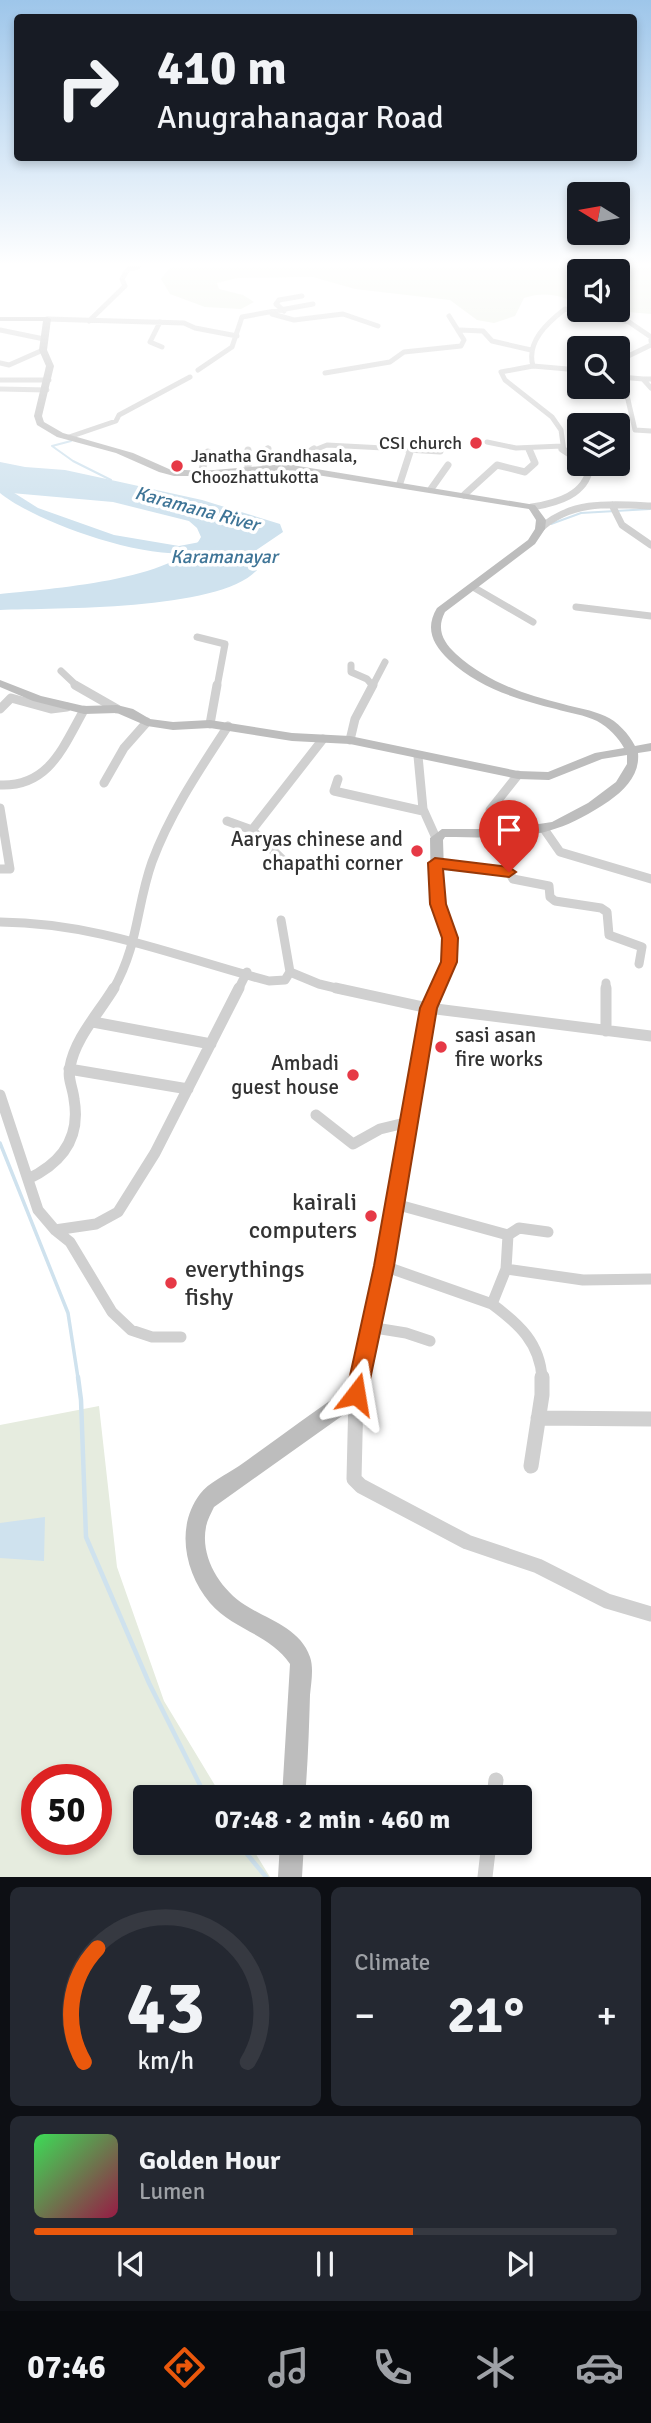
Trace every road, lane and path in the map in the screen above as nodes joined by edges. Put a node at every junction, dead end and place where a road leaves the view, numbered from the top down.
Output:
1 (33, 355) edge
2 (45, 355) edge
3 (223, 355) edge
4 (400, 355) edge
5 (532, 355) edge
6 (0, 363) edge
7 (533, 366) junction
8 (567, 369) edge
9 (198, 370) dead end
10 (325, 373) dead end
11 (190, 377) dead end
12 (630, 378) edge
13 (643, 379) junction
14 (651, 379) edge
15 (0, 380) edge
16 (48, 385) junction
17 (0, 388) edge
18 (651, 388) edge
19 (627, 399) edge
20 (651, 431) edge
21 (69, 437) junction
22 (487, 442) dead end
23 (562, 446) junction
24 (268, 448) dead end
25 (528, 448) junction
26 (411, 449) junction
27 (248, 450) dead end
28 (440, 451) dead end
29 (208, 452) dead end
30 (567, 453) edge
31 (448, 466) dead end
32 (248, 467) junction
33 (265, 467) junction
34 (286, 467) junction
35 (201, 472) junction
36 (589, 476) edge
37 (400, 484) junction
38 (431, 489) junction
39 (464, 495) junction
40 (612, 505) junction
41 (651, 506) edge
42 (532, 507) junction
43 (540, 529) junction
44 (651, 545) edge
45 (473, 587) junction
46 (576, 607) dead end
47 (651, 616) edge
48 (533, 622) dead end
49 (197, 637) dead end
50 (385, 662) dead end
51 (351, 665) dead end
52 (61, 671) dead end
53 (0, 682) edge
54 (373, 686) junction
55 (0, 694) edge
56 (11, 698) junction
57 (67, 707) junction
58 (0, 709) edge
59 (117, 709) junction
60 (84, 710) junction
61 (147, 722) junction
62 (210, 724) junction
63 (228, 726) junction
64 (323, 739) junction
65 (349, 740) junction
66 (644, 748) edge
67 (418, 756) junction
68 (518, 775) junction
69 (338, 779) dead end
70 (104, 783) dead end
71 (0, 785) edge
72 (0, 808) edge
73 (490, 810) dead end
74 (423, 811) junction
75 (227, 821) dead end
76 (544, 829) junction
77 (252, 830) junction
78 (436, 838) junction
79 (286, 863) dead end
80 (435, 863) junction
81 (0, 869) edge
82 (651, 879) edge
83 (281, 920) dead end
84 (0, 922) edge
85 (135, 942) junction
86 (639, 964) dead end
87 (247, 972) junction
88 (290, 972) junction
89 (606, 983) dead end
90 (428, 1008) junction
91 (93, 1022) junction
92 (606, 1031) junction
93 (651, 1036) edge
94 (211, 1044) junction
95 (69, 1069) junction
96 (188, 1089) junction
97 (0, 1095) edge
98 (316, 1115) dead end
99 (409, 1122) junction
100 (4, 1123) edge
101 (28, 1179) junction
102 (395, 1203) junction
103 (55, 1230) junction
104 (548, 1232) dead end
105 (508, 1235) junction
106 (384, 1266) junction
107 (506, 1269) junction
108 (651, 1279) edge
109 (492, 1304) junction
110 (369, 1326) junction
111 (181, 1337) dead end
112 (430, 1341) dead end
113 (356, 1394) junction
114 (538, 1418) junction
115 (651, 1419) edge
116 (531, 1466) dead end
117 (651, 1614) edge
118 (496, 1780) dead end
119 (295, 1785) edge
120 (495, 1785) edge
121 (291, 1855) edge
122 (488, 1855) edge
123 (290, 1877) edge
124 (485, 1877) edge

1 - 6 street
2 - 16 main road
3 - 9 street
4 - 10 street
5 - 7 street
7 - 8 street
7 - 23 street
11 - 21 street
12 - 13 street
13 - 14 street
13 - 18 street
15 - 16 street
16 - 17 street
16 - 21 main road
19 - 20 street
21 - 35 main road
22 - 25 street
23 - 25 street
23 - 30 street
24 - 33 street
25 - 39 street
26 - 28 street
26 - 34 street
26 - 37 street
27 - 32 street
29 - 35 street
31 - 38 street
32 - 33 main road
32 - 35 main road
33 - 34 main road
34 - 37 main road
36 - 42 street
37 - 38 main road
38 - 39 main road
39 - 42 main road
40 - 41 street
40 - 43 street
40 - 44 street
42 - 43 main road
43 - 45 main road
45 - 48 street
45 - 66 main road
46 - 47 street
49 - 62 street
50 - 54 street
51 - 54 street
52 - 59 street
53 - 57 main road
54 - 65 street
55 - 56 street
56 - 57 street
56 - 58 street
57 - 60 main road
59 - 60 main road
59 - 61 main road
60 - 71 street
61 - 62 main road
61 - 70 street
62 - 63 main road
63 - 64 main road
63 - 85 street
64 - 65 main road
64 - 77 street
65 - 67 main road
66 - 68 main road
66 - 76 main road
67 - 68 main road
67 - 74 street
68 - 73 street
69 - 74 street
72 - 81 street
74 - 78 street
75 - 77 street
76 - 78 main road
76 - 82 street
77 - 79 street
78 - 80 main road
80 - 86 street
80 - 90 main road
83 - 88 street
84 - 85 street
85 - 87 street
85 - 91 street
87 - 88 street
87 - 94 street
88 - 90 street
89 - 92 street
90 - 92 street
90 - 99 main road
91 - 94 street
91 - 95 street
92 - 93 street
94 - 96 street
95 - 96 street
95 - 101 street
96 - 103 street
97 - 100 street
98 - 99 street
99 - 102 main road
100 - 101 street
101 - 103 street
102 - 105 street
102 - 106 main road
103 - 111 street
104 - 105 street
105 - 107 street
106 - 109 street
106 - 110 main road
107 - 108 street
107 - 109 street
109 - 114 street
110 - 112 street
110 - 113 main road
113 - 117 street
113 - 119 main road
114 - 115 street
114 - 116 street
118 - 120 street
121 - 123 main road
122 - 124 street

